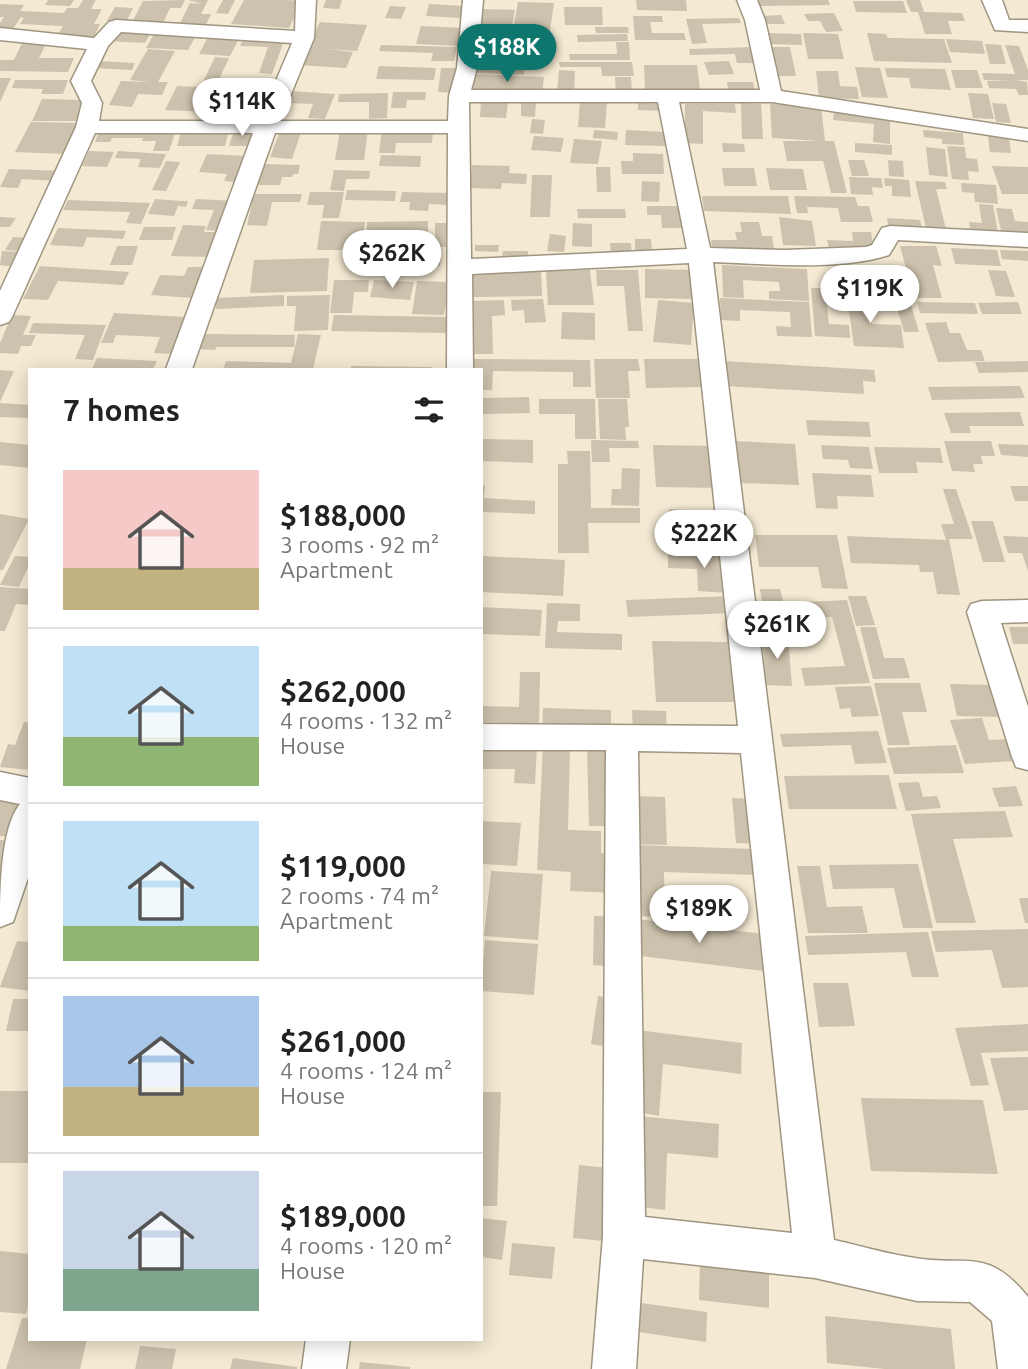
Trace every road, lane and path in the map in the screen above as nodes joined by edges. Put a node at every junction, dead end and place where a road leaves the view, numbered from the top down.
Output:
1 (306, 0) edge
2 (473, 0) edge
3 (747, 0) edge
4 (992, 0) edge
5 (1028, 26) edge
6 (0, 34) edge
7 (304, 38) junction
8 (99, 44) junction
9 (667, 95) junction
10 (459, 96) junction
11 (772, 96) junction
12 (87, 127) junction
13 (461, 127) junction
14 (266, 128) junction
15 (1028, 135) edge
16 (1028, 240) edge
17 (700, 255) junction
18 (459, 267) junction
19 (0, 317) edge
20 (179, 368) edge
21 (460, 368) edge
22 (1028, 611) edge
23 (483, 737) edge
24 (622, 737) junction
25 (757, 740) junction
26 (1028, 757) edge
27 (0, 786) edge
28 (28, 792) edge
29 (28, 821) edge
30 (0, 911) edge
31 (624, 1236) junction
32 (815, 1257) junction
33 (328, 1341) edge
34 (324, 1369) edge
35 (614, 1369) edge
36 (1020, 1369) edge

1 - 7 street
2 - 10 street
3 - 11 street
4 - 5 street
6 - 8 street
7 - 8 street
7 - 14 street
8 - 12 street
9 - 10 street
9 - 11 street
9 - 17 street
10 - 13 street
11 - 15 street
12 - 14 street
12 - 19 street
13 - 14 street
13 - 18 street
14 - 20 street
16 - 17 street
17 - 18 street
17 - 25 street
18 - 21 street
22 - 26 street
23 - 24 street
24 - 25 street
24 - 31 street
25 - 32 street
27 - 28 street
29 - 30 street
31 - 32 street
31 - 35 street
32 - 36 street
33 - 34 street

